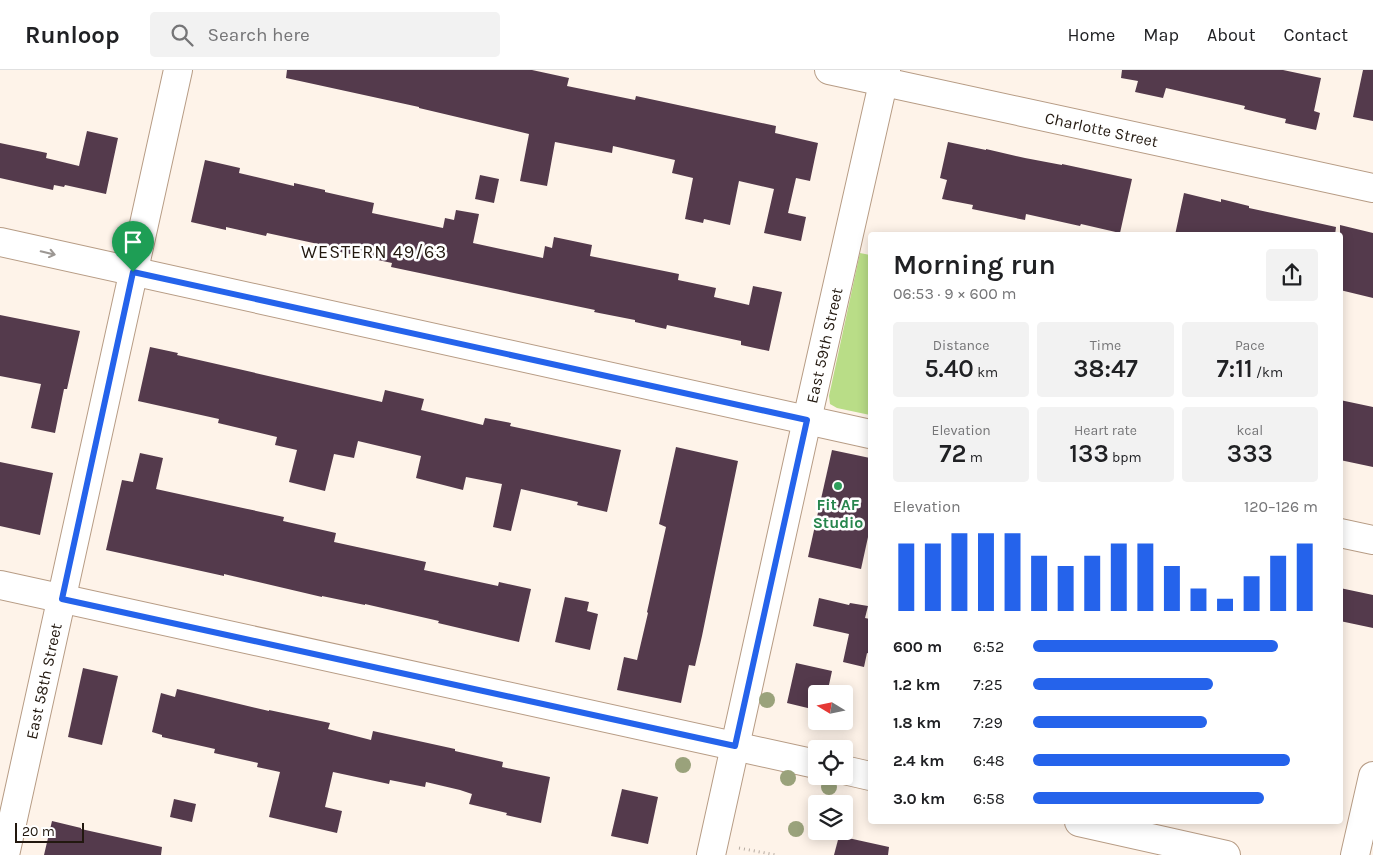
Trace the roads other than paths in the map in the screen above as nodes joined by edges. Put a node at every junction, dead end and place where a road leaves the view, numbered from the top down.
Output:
1 (178, 70) edge
2 (829, 70) edge
3 (884, 76) edge
4 (1373, 188) edge
5 (0, 242) edge
6 (133, 272) junction
7 (807, 420) junction
8 (868, 434) edge
9 (1343, 534) edge
10 (1373, 540) edge
11 (0, 585) edge
12 (62, 599) junction
13 (735, 746) junction
14 (808, 762) edge
15 (853, 772) edge
16 (868, 776) edge
17 (1373, 776) edge
18 (1088, 824) edge
19 (5, 855) edge
20 (711, 855) edge
21 (1226, 855) edge
22 (1355, 855) edge

1 - 6 street, East 58th Street
2 - 3 street, Charlotte Street
3 - 4 street, Charlotte Street
3 - 7 street, East 59th Street
5 -> 6 street
6 - 7 street
6 - 12 street, East 58th Street
7 - 8 street
7 - 13 street, East 59th Street
9 - 10 street
11 - 12 street
12 - 13 street
12 - 19 street, East 58th Street
13 - 14 street
13 - 20 street, East 59th Street
15 - 16 street
17 - 22 street
18 - 21 street

